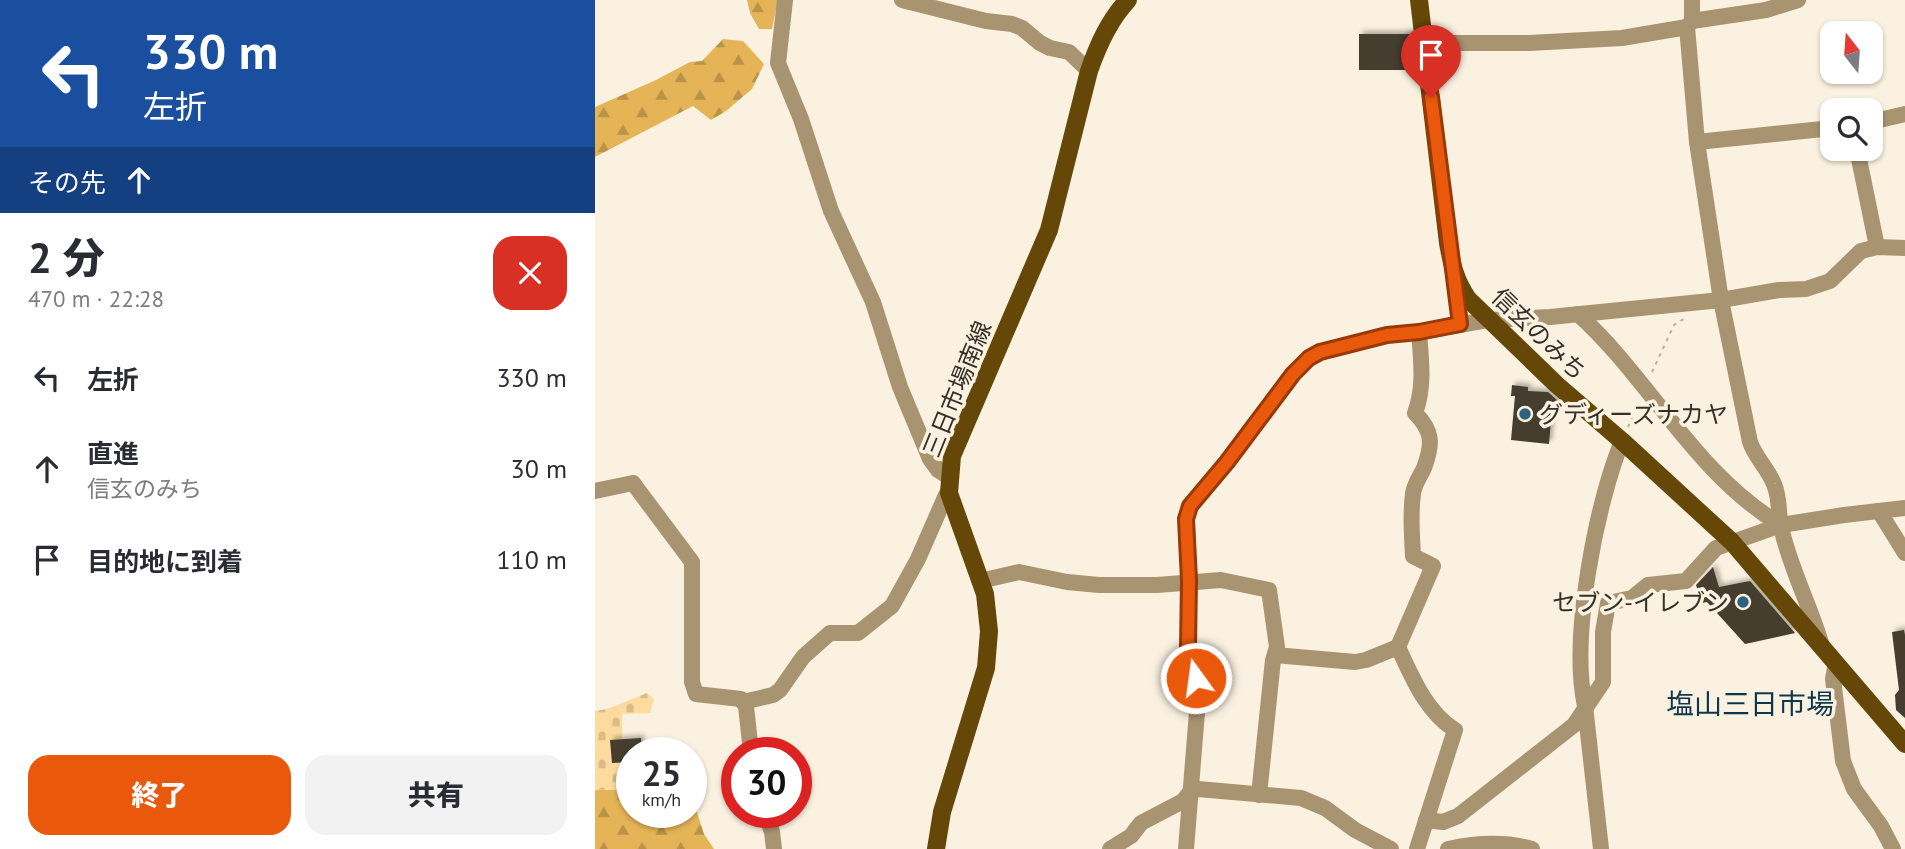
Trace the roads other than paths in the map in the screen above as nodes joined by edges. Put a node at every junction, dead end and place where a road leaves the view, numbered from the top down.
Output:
1 (785, 0) edge
2 (902, 0) edge
3 (1128, 0) edge
4 (1419, 0) edge
5 (1692, 0) edge
6 (1798, 0) edge
7 (1689, 24) junction
8 (1424, 43) junction
9 (1089, 71) junction
10 (1905, 114) edge
11 (1883, 119) edge
12 (1820, 129) edge
13 (1697, 142) junction
14 (1859, 161) edge
15 (1877, 247) junction
16 (1905, 248) edge
17 (1453, 275) junction
18 (1721, 300) junction
19 (1578, 314) junction
20 (1488, 320) junction
21 (1460, 324) junction
22 (1419, 332) junction
23 (1622, 441) junction
24 (949, 485) junction
25 (595, 491) edge
26 (1905, 508) edge
27 (1879, 510) junction
28 (1781, 525) junction
29 (1732, 542) junction
30 (1905, 553) edge
31 (1189, 580) junction
32 (981, 581) junction
33 (1822, 646) junction
34 (1398, 647) junction
35 (1275, 655) junction
36 (1836, 663) junction
37 (743, 702) junction
38 (1585, 706) junction
39 (749, 737) edge
40 (1905, 744) edge
41 (1191, 791) junction
42 (1259, 795) junction
43 (1426, 820) junction
44 (771, 828) edge
45 (774, 849) edge
46 (936, 849) edge
47 (1110, 849) edge
48 (1186, 849) edge
49 (1391, 849) edge
50 (1417, 849) edge
51 (1448, 849) edge
52 (1532, 849) edge
53 (1601, 849) edge
54 (1893, 849) edge

1 - 24 street
2 - 9 street
3 - 9 main road, 三日市場南線
4 - 8 main road, 信玄のみち
5 - 7 street
6 - 7 street
7 - 8 street
7 - 13 street
8 - 17 main road, 信玄のみち
9 - 24 main road, 三日市場南線
10 - 11 street
12 - 13 street
13 - 18 street
14 - 15 street
15 - 16 street
15 - 18 street
17 - 20 main road, 信玄のみち
17 - 21 street
18 - 19 street
18 - 28 street
19 - 20 street
19 - 28 street
20 - 21 street
20 - 23 main road, 信玄のみち
21 - 22 street
22 - 31 street
22 - 34 street
23 - 29 main road, 信玄のみち
23 - 38 street
24 - 32 main road, 三日市場南線
24 - 37 street
25 - 37 street
26 - 27 street
27 - 28 street
27 - 30 street
28 - 29 street
28 - 33 street
29 - 33 main road, 信玄のみち
29 - 38 street
31 - 32 street
31 - 35 street
31 - 41 street
32 - 46 main road, 三日市場南線
33 - 36 main road, 信玄のみち
34 - 35 street
34 - 43 street
35 - 42 street
36 - 40 main road, 信玄のみち
36 - 54 street
37 - 39 street
38 - 43 street
38 - 53 street
41 - 42 street
41 - 47 street
41 - 48 street
42 - 49 street
43 - 50 street
44 - 45 street
51 - 52 street

